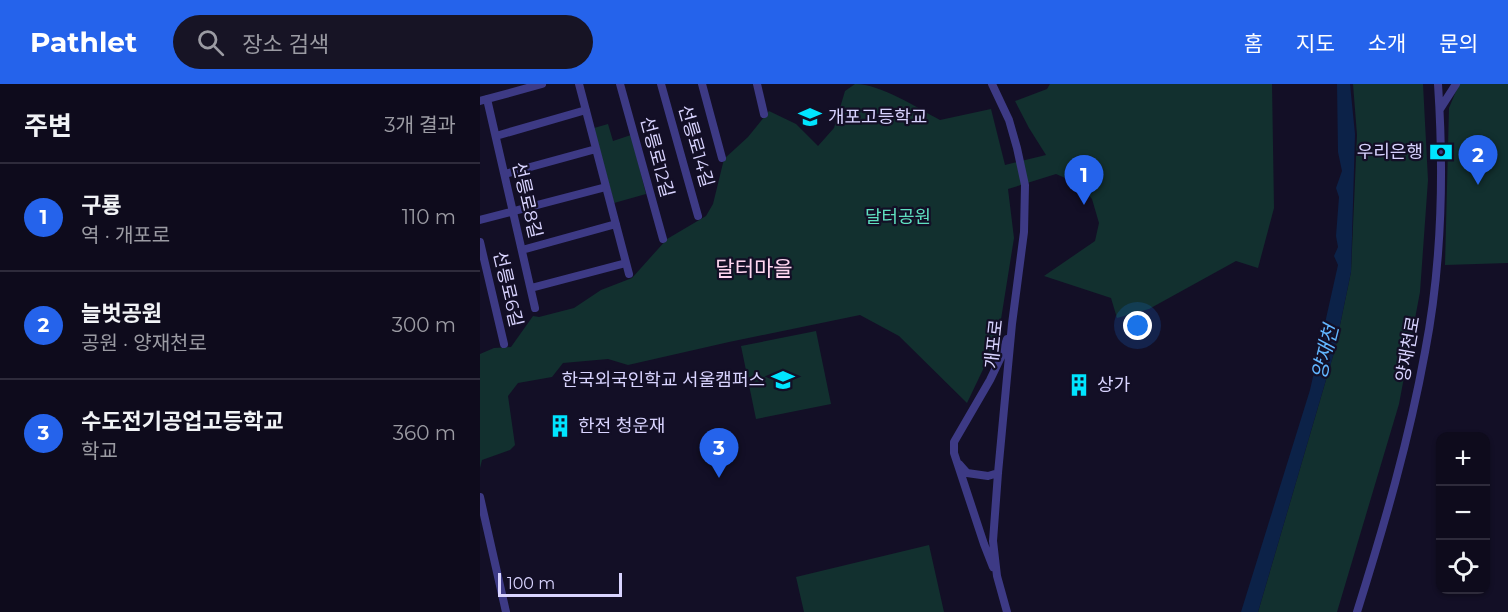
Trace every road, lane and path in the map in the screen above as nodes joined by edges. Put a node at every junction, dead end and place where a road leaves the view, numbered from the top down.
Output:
1 (542, 84) edge
2 (579, 84) edge
3 (620, 84) edge
4 (662, 84) edge
5 (702, 84) edge
6 (757, 84) edge
7 (992, 84) edge
8 (1438, 84) edge
9 (1456, 84) edge
10 (484, 100) edge
11 (1440, 109) junction
12 (586, 110) junction
13 (765, 114) dead end
14 (496, 135) junction
15 (596, 149) junction
16 (722, 158) dead end
17 (505, 174) junction
18 (606, 187) junction
19 (513, 211) junction
20 (698, 216) dead end
21 (480, 220) edge
22 (616, 224) junction
23 (663, 239) dead end
24 (480, 242) edge
25 (522, 250) junction
26 (626, 263) junction
27 (629, 274) dead end
28 (531, 288) junction
29 (535, 308) dead end
30 (1012, 324) junction
31 (504, 344) dead end
32 (956, 461) junction
33 (998, 472) junction
34 (480, 497) edge
35 (997, 576) junction
36 (506, 612) edge
37 (1007, 612) edge
38 (1357, 612) edge

1 - 10 street
2 - 12 street
3 - 23 street, 선릉로12길
4 - 20 street, 선릉로14길
5 - 16 street
6 - 13 street
7 - 30 street, 개포로
8 - 11 street, 양재천로
9 - 11 street
10 - 14 street, 선릉로8길
11 - 38 street, 양재천로
12 - 14 street
12 - 15 street
14 - 17 street, 선릉로8길
15 - 17 street
15 - 18 street
17 - 19 street, 선릉로8길
18 - 19 street
18 - 22 street
19 - 21 street
19 - 25 street, 선릉로8길
22 - 25 street
22 - 26 street
24 - 31 street, 선릉로6길
25 - 28 street, 선릉로8길
26 - 27 street
26 - 28 street
28 - 29 street, 선릉로8길
30 - 32 street
30 - 33 street, 개포로
32 - 33 street
32 - 35 street
33 - 35 street, 개포로
34 - 36 street
35 - 37 street, 개포로

